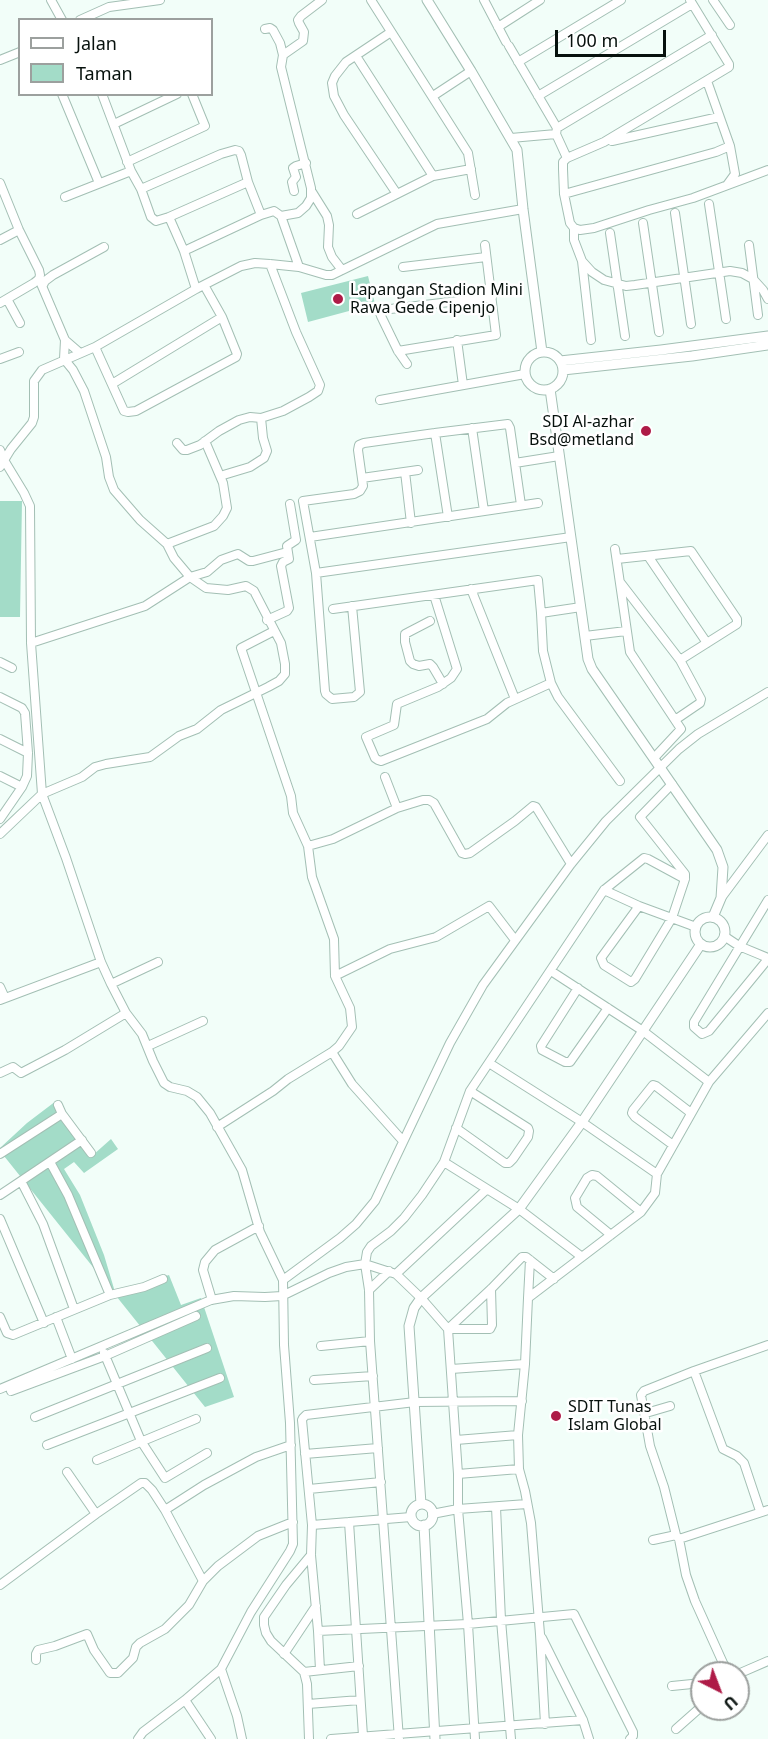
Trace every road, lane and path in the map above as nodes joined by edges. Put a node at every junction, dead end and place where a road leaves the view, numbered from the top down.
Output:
1 (51, 0) edge
2 (159, 0) edge
3 (322, 0) edge
4 (371, 0) edge
5 (427, 0) edge
6 (484, 0) edge
7 (540, 0) edge
8 (621, 0) edge
9 (713, 0) edge
10 (691, 2) edge
11 (61, 18) edge
12 (84, 18) edge
13 (730, 25) dead end
14 (498, 27) junction
15 (265, 29) dead end
16 (391, 32) junction
17 (712, 35) junction
18 (18, 53) edge
19 (283, 55) junction
20 (356, 56) junction
21 (0, 60) edge
22 (518, 62) junction
23 (471, 71) junction
24 (707, 81) junction
25 (63, 96) edge
26 (103, 96) edge
27 (173, 96) edge
28 (193, 96) edge
29 (433, 96) junction
30 (538, 96) junction
31 (719, 117) junction
32 (114, 124) junction
33 (556, 131) junction
34 (511, 138) junction
35 (604, 142) junction
36 (730, 146) junction
37 (567, 158) junction
38 (127, 162) junction
39 (306, 163) junction
40 (471, 169) junction
41 (768, 170) edge
42 (131, 171) junction
43 (433, 176) junction
44 (248, 182) junction
45 (0, 183) edge
46 (99, 183) junction
47 (727, 185) junction
48 (141, 189) junction
49 (294, 191) dead end
50 (311, 191) junction
51 (397, 194) junction
52 (564, 194) junction
53 (475, 195) dead end
54 (65, 197) dead end
55 (709, 204) dead end
56 (523, 209) junction
57 (675, 213) dead end
58 (357, 214) dead end
59 (261, 215) junction
60 (281, 216) junction
61 (169, 218) junction
62 (643, 223) dead end
63 (574, 228) junction
64 (19, 230) junction
65 (610, 233) dead end
66 (0, 240) edge
67 (484, 245) dead end
68 (749, 245) dead end
69 (104, 247) dead end
70 (184, 251) junction
71 (486, 256) junction
72 (582, 261) junction
73 (270, 264) junction
74 (299, 267) junction
75 (403, 267) dead end
76 (342, 270) junction
77 (719, 272) junction
78 (685, 278) junction
79 (753, 279) junction
80 (41, 282) junction
81 (652, 282) junction
82 (618, 284) junction
83 (200, 287) junction
84 (492, 297) junction
85 (768, 299) edge
86 (4, 301) edge
87 (758, 315) dead end
88 (222, 317) junction
89 (726, 320) dead end
90 (20, 323) dead end
91 (692, 324) dead end
92 (659, 332) dead end
93 (625, 336) dead end
94 (768, 336) edge
95 (65, 340) junction
96 (457, 340) junction
97 (591, 340) dead end
98 (768, 345) edge
99 (95, 347) junction
100 (398, 351) junction
101 (18, 352) dead end
102 (542, 352) junction
103 (80, 353) junction
104 (661, 355) junction
105 (0, 359) edge
106 (64, 359) junction
107 (407, 364) dead end
108 (562, 365) junction
109 (525, 374) junction
110 (112, 384) junction
111 (463, 385) junction
112 (550, 389) junction
113 (380, 400) dead end
114 (261, 418) junction
115 (472, 428) junction
116 (435, 433) junction
117 (205, 441) junction
118 (177, 443) dead end
119 (0, 450) edge
120 (559, 456) junction
121 (2, 463) edge
122 (515, 463) junction
123 (418, 470) dead end
124 (405, 472) junction
125 (220, 476) junction
126 (362, 478) junction
127 (538, 503) dead end
128 (290, 504) dead end
129 (521, 505) junction
130 (484, 510) junction
131 (448, 517) junction
132 (411, 523) junction
133 (310, 537) junction
134 (571, 537) junction
135 (167, 544) junction
136 (615, 549) dead end
137 (287, 552) junction
138 (648, 556) junction
139 (616, 559) junction
140 (316, 573) junction
141 (190, 577) junction
142 (619, 581) junction
143 (471, 589) junction
144 (434, 595) junction
145 (352, 606) junction
146 (581, 607) junction
147 (333, 609) dead end
148 (541, 613) junction
149 (267, 620) junction
150 (430, 621) dead end
151 (274, 631) junction
152 (626, 631) junction
153 (585, 636) junction
154 (31, 643) junction
155 (707, 643) junction
156 (680, 660) junction
157 (0, 662) edge
158 (12, 668) dead end
159 (551, 683) junction
160 (443, 684) junction
161 (257, 692) junction
162 (768, 693) edge
163 (0, 697) edge
164 (515, 699) junction
165 (675, 720) junction
166 (0, 739) edge
167 (28, 753) junction
168 (654, 758) junction
169 (660, 767) junction
170 (0, 776) edge
171 (385, 777) dead end
172 (620, 781) dead end
173 (672, 784) junction
174 (22, 787) junction
175 (42, 794) junction
176 (397, 808) junction
177 (1, 816) edge
178 (0, 834) edge
179 (768, 835) edge
180 (308, 846) junction
181 (571, 864) junction
182 (686, 879) junction
183 (604, 890) junction
184 (721, 898) junction
185 (768, 900) edge
186 (639, 906) junction
187 (764, 914) edge
188 (672, 918) junction
189 (713, 918) junction
190 (696, 927) junction
191 (724, 936) junction
192 (515, 940) junction
193 (701, 944) junction
194 (739, 946) junction
195 (768, 958) edge
196 (101, 962) junction
197 (158, 962) dead end
198 (550, 971) junction
199 (335, 976) junction
200 (111, 984) junction
201 (0, 987) edge
202 (578, 988) junction
203 (3, 999) edge
204 (608, 1008) junction
205 (126, 1012) junction
206 (768, 1013) edge
207 (203, 1022) dead end
208 (643, 1031) junction
209 (148, 1046) junction
210 (332, 1052) junction
211 (489, 1063) junction
212 (0, 1073) edge
213 (709, 1082) junction
214 (470, 1090) junction
215 (58, 1105) dead end
216 (62, 1113) junction
217 (691, 1113) junction
218 (582, 1122) junction
219 (217, 1127) junction
220 (456, 1128) junction
221 (82, 1140) junction
222 (403, 1141) junction
223 (673, 1144) junction
224 (91, 1153) dead end
225 (0, 1154) edge
226 (50, 1162) junction
227 (444, 1162) junction
228 (657, 1174) junction
229 (21, 1181) junction
230 (487, 1189) junction
231 (0, 1195) edge
232 (519, 1209) junction
233 (642, 1212) junction
234 (0, 1219) edge
235 (259, 1226) junction
236 (611, 1235) junction
237 (582, 1257) junction
238 (530, 1260) junction
239 (365, 1264) junction
240 (392, 1273) junction
241 (163, 1279) dead end
242 (554, 1279) junction
243 (283, 1280) junction
244 (491, 1289) junction
245 (369, 1290) junction
246 (110, 1295) junction
247 (282, 1296) junction
248 (421, 1298) junction
249 (528, 1298) junction
250 (212, 1300) junction
251 (74, 1309) junction
252 (196, 1316) dead end
253 (0, 1317) edge
254 (56, 1317) junction
255 (44, 1323) junction
256 (448, 1329) junction
257 (370, 1341) junction
258 (768, 1345) edge
259 (102, 1346) junction
260 (321, 1346) dead end
261 (207, 1348) dead end
262 (105, 1356) junction
263 (72, 1359) junction
264 (525, 1364) junction
265 (451, 1370) junction
266 (694, 1371) junction
267 (373, 1376) junction
268 (220, 1378) dead end
269 (314, 1380) dead end
270 (117, 1384) junction
271 (0, 1389) edge
272 (11, 1391) dead end
273 (522, 1401) junction
274 (415, 1402) junction
275 (452, 1402) junction
276 (670, 1406) dead end
277 (375, 1407) junction
278 (129, 1413) junction
279 (645, 1413) junction
280 (35, 1417) dead end
281 (196, 1419) dead end
282 (518, 1435) junction
283 (456, 1440) junction
284 (141, 1441) junction
285 (47, 1445) dead end
286 (291, 1445) junction
287 (378, 1448) junction
288 (207, 1453) dead end
289 (305, 1454) junction
290 (97, 1460) dead end
291 (519, 1469) junction
292 (67, 1472) dead end
293 (458, 1474) junction
294 (381, 1482) junction
295 (309, 1489) junction
296 (421, 1504) junction
297 (527, 1504) junction
298 (496, 1507) junction
299 (458, 1509) junction
300 (165, 1510) junction
301 (764, 1511) edge
302 (96, 1514) junction
303 (432, 1514) junction
304 (411, 1517) junction
305 (384, 1519) junction
306 (293, 1522) junction
307 (349, 1522) junction
308 (312, 1525) junction
309 (424, 1526) junction
310 (677, 1537) junction
311 (653, 1540) dead end
312 (311, 1555) junction
313 (203, 1581) junction
314 (0, 1585) edge
315 (316, 1606) junction
316 (538, 1617) junction
317 (501, 1620) junction
318 (468, 1624) junction
319 (391, 1626) junction
320 (430, 1626) junction
321 (356, 1628) junction
322 (318, 1630) junction
323 (540, 1634) junction
324 (284, 1654) junction
325 (36, 1660) dead end
326 (722, 1661) edge
327 (768, 1661) edge
328 (359, 1666) junction
329 (221, 1669) junction
330 (750, 1669) edge
331 (320, 1670) junction
332 (304, 1672) junction
333 (690, 1684) edge
334 (672, 1686) dead end
335 (185, 1700) junction
336 (360, 1700) junction
337 (308, 1704) junction
338 (690, 1716) edge
339 (584, 1720) junction
340 (545, 1724) junction
341 (509, 1727) junction
342 (475, 1728) junction
343 (675, 1729) dead end
344 (435, 1735) edge
345 (363, 1736) junction
346 (398, 1736) edge
347 (308, 1738) edge
348 (138, 1739) edge
349 (211, 1739) edge
350 (242, 1739) edge
351 (331, 1739) edge
352 (475, 1739) edge
353 (511, 1739) edge
354 (589, 1739) edge
355 (630, 1739) edge

1 - 11 street
2 - 12 street
3 - 19 street
4 - 16 street
5 - 23 street
6 - 14 street
7 - 14 street
8 - 22 street
9 - 13 street
10 - 17 street
10 - 30 street
14 - 22 street
15 - 19 street
16 - 20 street
16 - 29 street
17 - 24 street
17 - 33 street
18 - 21 street
19 - 39 street
20 - 43 street
20 - 51 street
22 - 30 street
23 - 29 street
23 - 34 street
24 - 31 street
24 - 35 street
25 - 46 street
26 - 32 street
27 - 32 street
28 - 38 street
29 - 40 street
30 - 33 street
31 - 35 street
31 - 36 street
32 - 38 street
33 - 34 street
33 - 37 street
34 - 56 street
35 - 37 street
36 - 47 street
36 - 52 street
37 - 52 street
38 - 42 street
39 - 49 street
39 - 50 street
40 - 43 street
40 - 53 street
41 - 47 street
42 - 46 street
42 - 48 street
43 - 51 street
44 - 48 street
44 - 59 street
44 - 61 street
45 - 64 street
46 - 54 street
47 - 63 street
48 - 61 street
50 - 60 street
50 - 76 street
51 - 58 street
52 - 63 street
55 - 77 street
56 - 76 street
56 - 102 street
57 - 78 street
59 - 60 street
59 - 70 street
60 - 74 street
61 - 70 street
62 - 81 street
63 - 72 street
64 - 66 street
64 - 80 street
65 - 82 street
67 - 71 street
68 - 79 street
69 - 80 street
70 - 83 street
71 - 75 street
71 - 84 street
72 - 82 street
72 - 97 street
73 - 74 street
73 - 83 street
73 - 114 street
74 - 76 street
77 - 78 street
77 - 79 street
77 - 89 street
78 - 81 street
78 - 91 street
79 - 85 street
79 - 87 street
80 - 86 street
80 - 95 street
81 - 82 street
81 - 92 street
82 - 93 street
83 - 88 street
83 - 99 street
84 - 96 street
84 - 100 street
86 - 90 street
88 - 110 street
88 - 110 street
94 - 104 street
95 - 103 street
95 - 106 street
96 - 100 street
96 - 111 street
98 - 104 street
99 - 103 street
99 - 110 street
100 - 107 street
101 - 105 street
102 - 108 street
102 - 109 street
103 - 106 street
104 - 108 street
106 - 121 street
106 - 135 street
108 - 112 street
109 - 111 street
109 - 112 street
111 - 113 street
112 - 120 street
114 - 117 street
114 - 125 street
115 - 116 street
115 - 122 street
115 - 130 street
116 - 126 street
116 - 131 street
117 - 118 street
117 - 125 street
119 - 121 street
120 - 122 street
120 - 134 street
121 - 154 street
122 - 129 street
123 - 124 street
124 - 126 street
124 - 132 street
125 - 135 street
126 - 133 street
127 - 129 street
128 - 137 street
129 - 130 street
130 - 131 street
131 - 132 street
132 - 133 street
133 - 140 street
134 - 140 street
134 - 146 street
135 - 141 street
136 - 139 street
137 - 141 street
137 - 149 street
138 - 139 street
138 - 155 street
138 - 155 street
139 - 142 street
140 - 145 street
141 - 149 street
141 - 154 street
142 - 152 street
142 - 156 street
143 - 144 street
143 - 148 street
143 - 164 street
144 - 145 street
144 - 160 street
145 - 147 street
146 - 148 street
146 - 153 street
148 - 159 street
149 - 151 street
150 - 160 street
151 - 161 street
151 - 161 street
152 - 153 street
152 - 165 street
153 - 168 street
154 - 175 street
155 - 156 street
156 - 165 street
157 - 158 street
159 - 164 street
159 - 172 street
160 - 164 street
161 - 175 street
161 - 180 street
162 - 169 street
163 - 167 street
165 - 168 street
166 - 167 street
167 - 174 street
168 - 169 street
169 - 173 street
169 - 181 street
170 - 174 street
171 - 176 street
173 - 182 street
173 - 184 street
174 - 177 street
175 - 178 street
175 - 196 street
176 - 180 street
176 - 181 street
179 - 184 street
180 - 199 street
181 - 192 street
182 - 183 street
182 - 188 street
183 - 186 street
183 - 198 street
184 - 189 street
185 - 187 street
186 - 188 street
186 - 188 street
187 - 194 street
188 - 190 street
189 - 190 street
189 - 191 street
190 - 193 street
191 - 193 street
191 - 194 street
192 - 199 street
192 - 222 street
193 - 208 street
194 - 195 street
194 - 195 street
196 - 200 street
196 - 203 street
197 - 200 street
198 - 202 street
198 - 211 street
199 - 210 street
200 - 205 street
201 - 203 street
202 - 204 street
202 - 204 street
204 - 208 street
205 - 209 street
205 - 212 street
206 - 213 street
207 - 209 street
208 - 213 street
208 - 218 street
209 - 219 street
210 - 219 street
210 - 222 street
211 - 214 street
211 - 218 street
213 - 217 street
214 - 220 street
214 - 220 street
215 - 216 street
216 - 221 street
216 - 225 street
217 - 223 street
217 - 223 street
218 - 228 street
218 - 232 street
219 - 235 street
220 - 227 street
221 - 224 street
221 - 226 street
222 - 243 street
223 - 228 street
226 - 229 street
226 - 246 street
227 - 230 street
227 - 239 street
228 - 233 street
229 - 231 street
229 - 251 street
230 - 232 street
230 - 240 street
232 - 237 street
232 - 248 street
233 - 236 street
233 - 236 street
234 - 255 street
235 - 243 street
235 - 250 street
236 - 237 street
237 - 242 street
238 - 242 street
238 - 244 street
238 - 249 street
239 - 240 street
239 - 245 street
239 - 247 street
240 - 245 street
240 - 248 street
241 - 246 street
242 - 249 street
243 - 247 street
244 - 256 street
244 - 256 street
245 - 257 street
246 - 251 street
247 - 250 street
247 - 286 street
248 - 256 street
248 - 274 street
249 - 264 street
250 - 259 street
251 - 254 street
252 - 262 street
253 - 255 street
254 - 255 street
254 - 263 street
256 - 265 street
257 - 260 street
257 - 267 street
258 - 266 street
259 - 262 street
259 - 263 street
261 - 270 street
262 - 270 street
262 - 272 street
263 - 271 street
264 - 265 street
264 - 273 street
265 - 275 street
266 - 279 street
266 - 301 street
267 - 269 street
267 - 277 street
268 - 278 street
270 - 278 street
270 - 280 street
273 - 275 street
273 - 282 street
274 - 275 street
274 - 277 street
274 - 296 street
275 - 283 street
276 - 279 street
277 - 287 street
277 - 289 street
278 - 284 street
278 - 285 street
279 - 310 street
281 - 284 street
282 - 283 street
282 - 291 street
283 - 293 street
284 - 288 street
284 - 290 street
286 - 300 street
286 - 306 street
287 - 289 street
287 - 294 street
289 - 295 street
291 - 293 street
291 - 297 street
292 - 302 street
293 - 299 street
294 - 295 street
294 - 305 street
295 - 308 street
296 - 303 street
296 - 304 street
297 - 298 street
297 - 316 street
298 - 299 street
298 - 317 street
299 - 303 street
299 - 318 street
300 - 302 street
300 - 313 street
301 - 310 street
302 - 314 street
303 - 309 street
304 - 305 street
304 - 309 street
305 - 307 street
305 - 319 street
306 - 313 street
306 - 329 street
307 - 308 street
307 - 321 street
308 - 312 street
309 - 320 street
310 - 311 street
310 - 326 street
312 - 315 street
312 - 324 street
313 - 325 street
315 - 322 street
315 - 324 street
316 - 317 street
316 - 323 street
316 - 355 street
317 - 318 street
317 - 341 street
318 - 320 street
318 - 342 street
319 - 320 street
319 - 321 street
319 - 346 street
320 - 344 street
321 - 322 street
321 - 328 street
322 - 331 street
323 - 339 street
323 - 340 street
324 - 332 street
327 - 330 street
328 - 331 street
328 - 336 street
329 - 335 street
329 - 350 street
331 - 332 street
332 - 337 street
333 - 334 street
335 - 348 street
335 - 349 street
336 - 337 street
336 - 345 street
337 - 347 street
338 - 343 street
339 - 340 street
339 - 354 street
340 - 341 street
341 - 342 street
341 - 353 street
342 - 344 street
342 - 352 street
344 - 346 street
345 - 346 street
345 - 351 street

